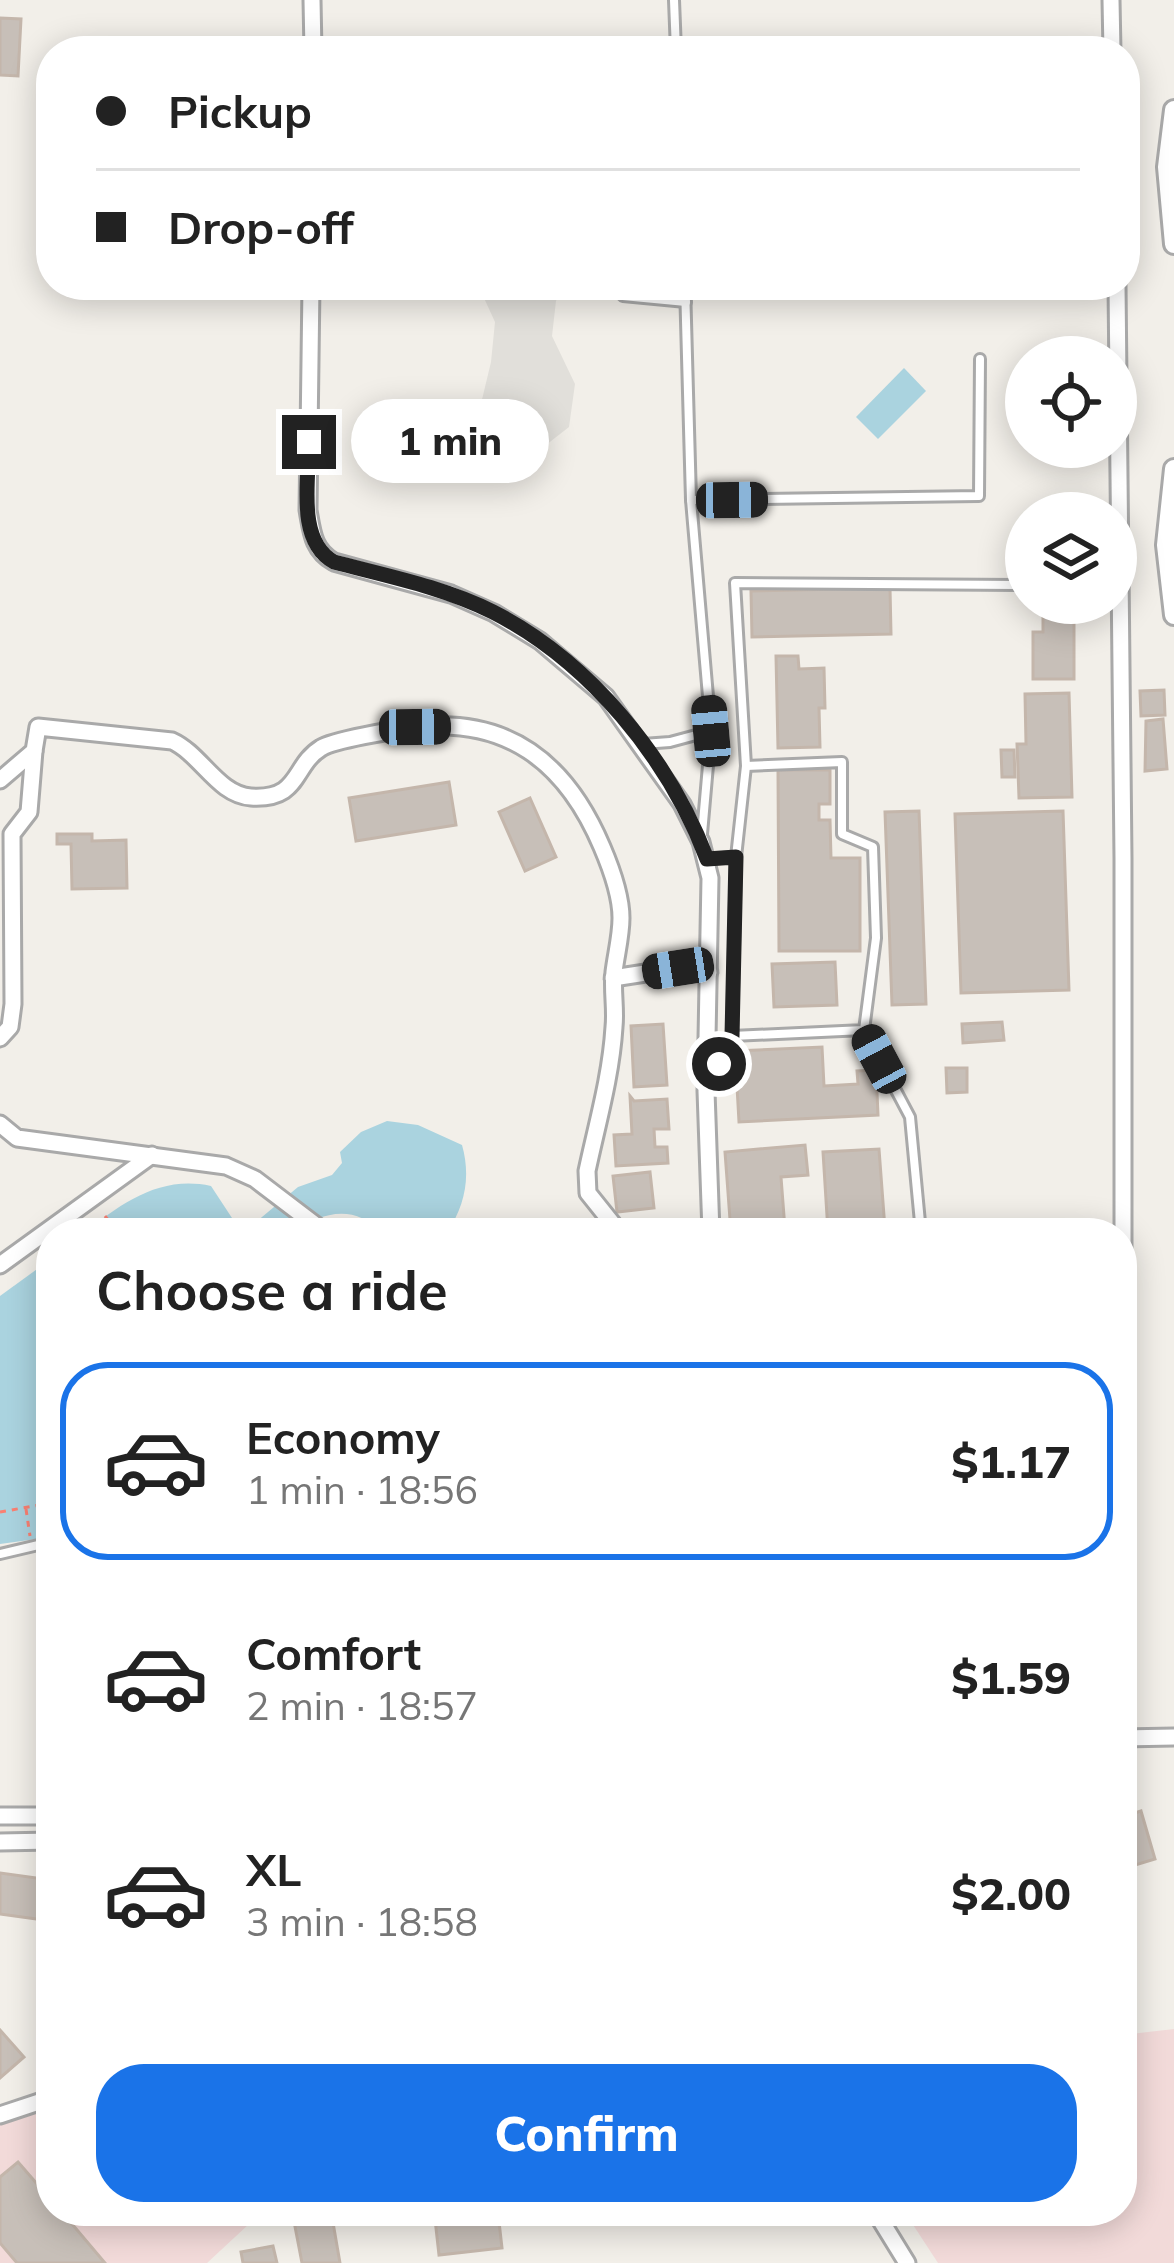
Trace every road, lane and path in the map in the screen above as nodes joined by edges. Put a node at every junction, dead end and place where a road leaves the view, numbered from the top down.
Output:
1 (312, 0) edge
2 (674, 0) edge
3 (1111, 0) edge
4 (313, 36) edge
5 (675, 36) edge
6 (1112, 36) edge
7 (1174, 110) edge
8 (1174, 244) edge
9 (311, 300) edge
10 (665, 300) edge
11 (1118, 300) edge
12 (686, 302) joint
13 (980, 359) dead end
14 (1174, 469) edge
15 (691, 500) junction
16 (1005, 584) edge
17 (1174, 615) edge
18 (711, 731) junction
19 (643, 744) junction
20 (34, 751) junction
21 (746, 766) junction
22 (0, 779) edge
23 (704, 850) junction
24 (736, 857) junction
25 (709, 972) junction
26 (6, 974) edge
27 (614, 978) junction
28 (864, 1030) junction
29 (732, 1036) junction
30 (0, 1038) edge
31 (706, 1091) junction
32 (0, 1124) edge
33 (152, 1155) junction
34 (65, 1218) edge
35 (306, 1218) edge
36 (608, 1218) edge
37 (710, 1218) edge
38 (920, 1218) edge
39 (1123, 1218) edge
40 (36, 1239) edge
41 (0, 1265) edge
42 (36, 1506) edge
43 (26, 1508) junction
44 (0, 1513) edge
45 (30, 1539) dead end
46 (36, 1546) edge
47 (0, 1554) edge
48 (1174, 1737) edge
49 (1137, 1738) edge
50 (0, 1816) edge
51 (36, 1816) edge
52 (36, 1841) edge
53 (0, 1842) edge
54 (36, 2103) edge
55 (0, 2115) edge
56 (884, 2226) edge
57 (907, 2263) edge

1 - 4 street
2 - 5 lane
3 - 6 street
7 - 8 street
9 - 19 street
10 - 12 lane
11 - 39 street
12 - 15 lane
13 - 15 lane
14 - 17 street
15 - 18 lane
16 - 21 lane
18 - 19 lane
18 - 23 lane
19 - 23 street
20 - 22 street
20 - 26 street
20 - 27 street
21 - 24 lane
21 - 28 lane
23 - 24 lane
23 - 25 street
24 - 29 lane
25 - 27 street
25 - 31 street
26 - 30 street
27 - 36 street
28 - 29 lane
28 - 38 lane
29 - 31 lane
31 - 37 street
32 - 33 street
33 - 34 street
33 - 35 street
40 - 41 street
42 - 43 path
43 - 44 path
43 - 45 path
46 - 47 lane
48 - 49 street
50 - 51 street
52 - 53 street
54 - 55 street
56 - 57 street

